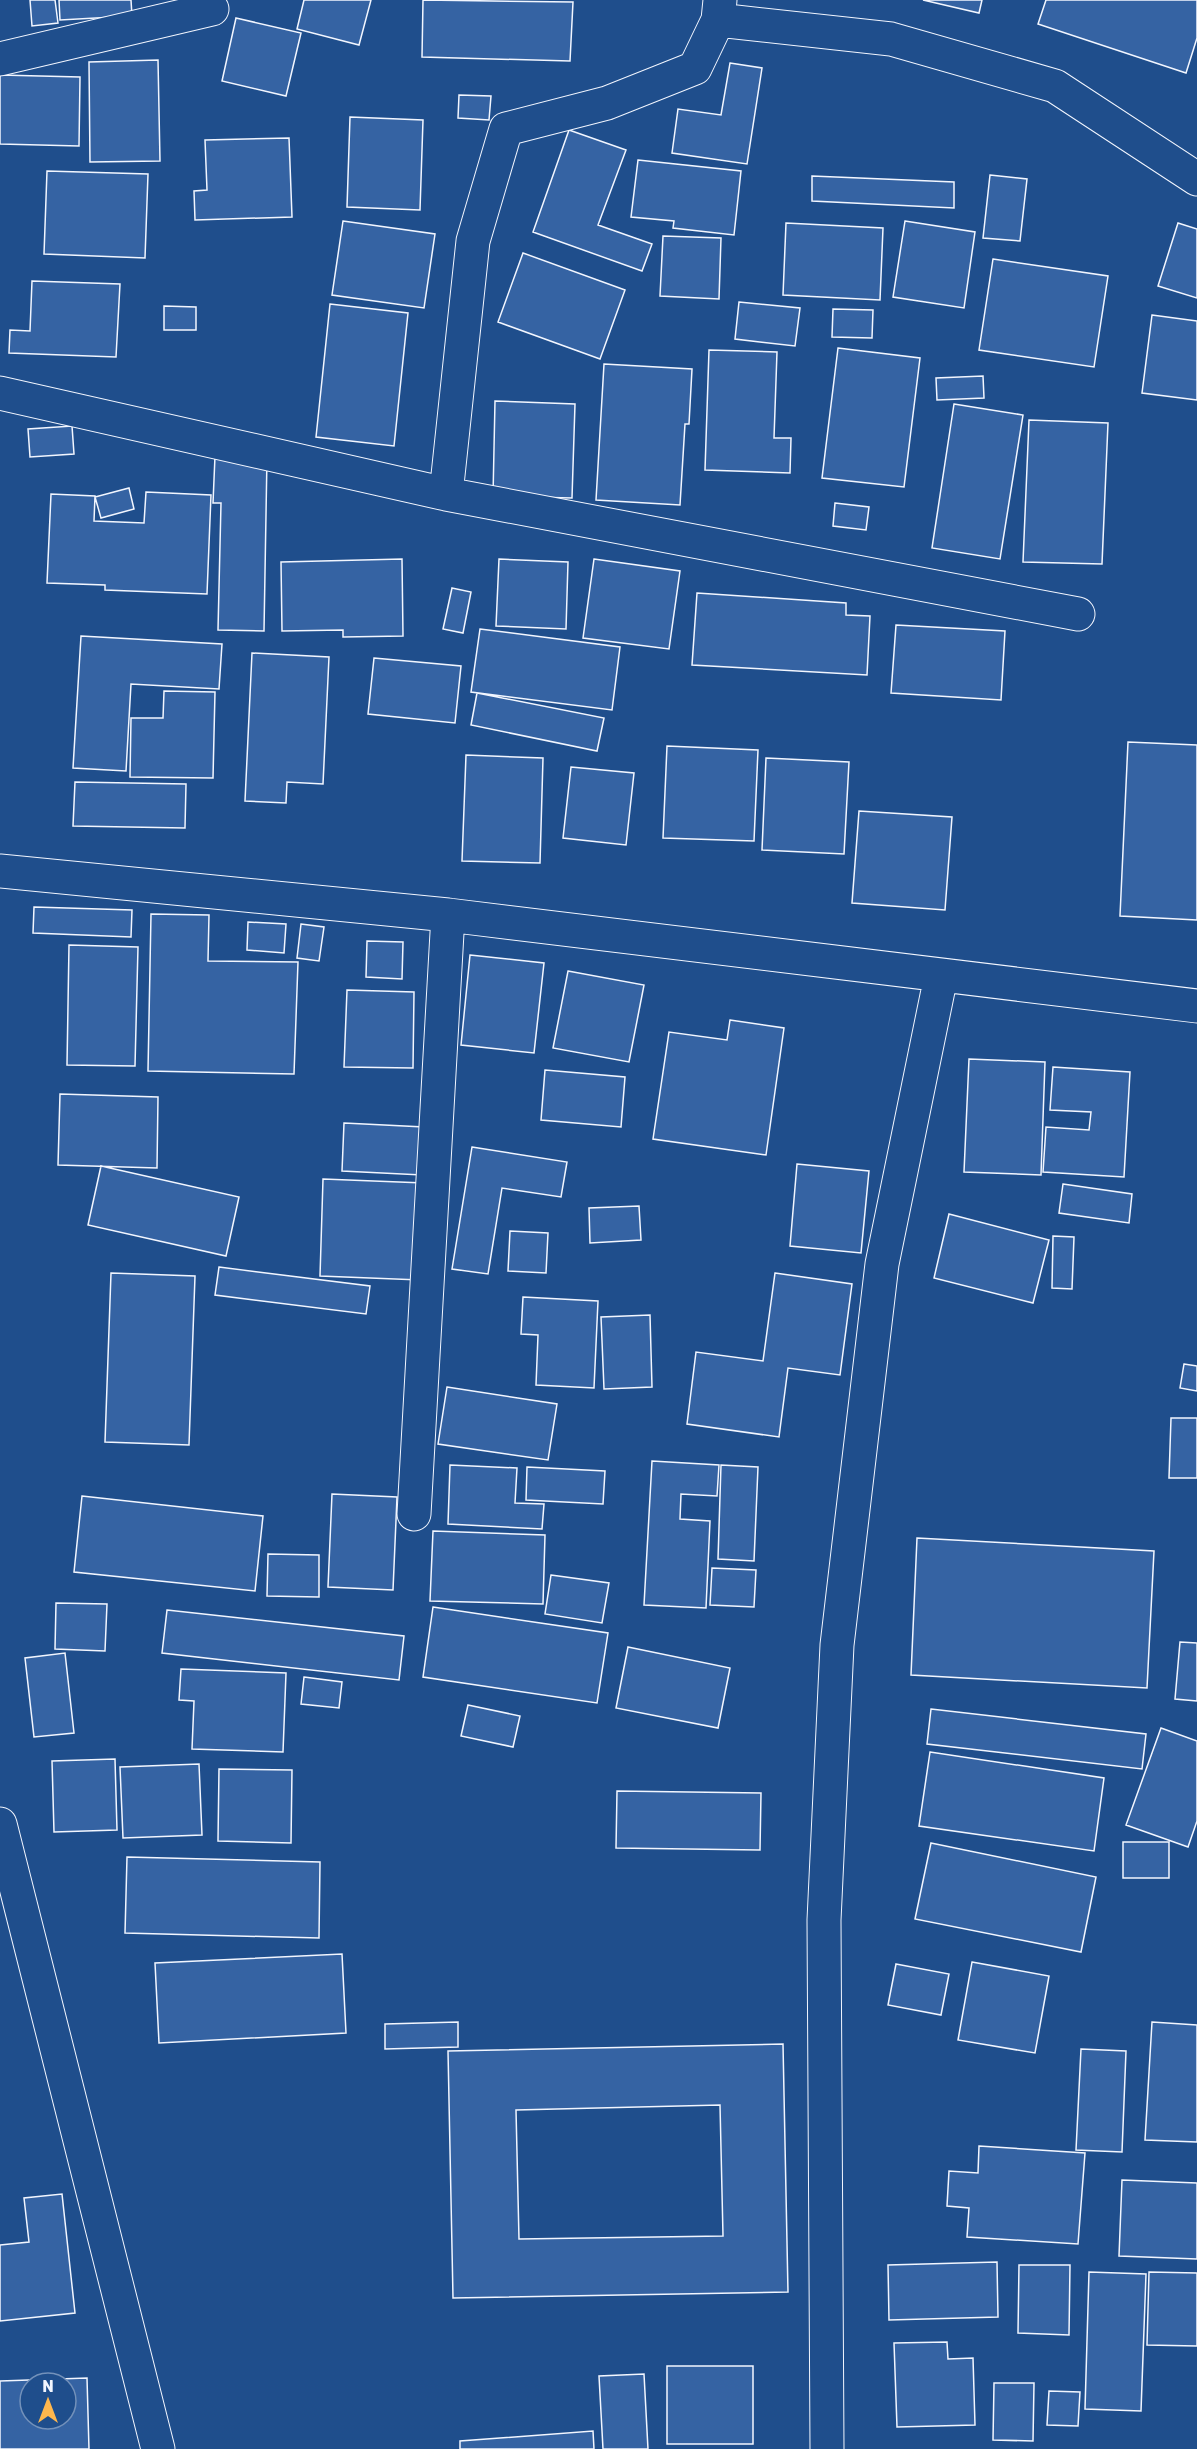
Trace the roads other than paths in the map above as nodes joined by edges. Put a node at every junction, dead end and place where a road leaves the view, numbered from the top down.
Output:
1 (212, 9) dead end
2 (719, 10) edge
3 (0, 59) edge
4 (1197, 179) edge
5 (0, 393) edge
6 (446, 494) junction
7 (1078, 614) dead end
8 (0, 871) edge
9 (448, 915) junction
10 (940, 976) junction
11 (1197, 1006) edge
12 (414, 1514) dead end
13 (0, 1824) edge
14 (158, 2449) edge
15 (827, 2449) edge

1 - 3 street
2 - 4 street
2 - 6 street
5 - 6 street
6 - 7 street
8 - 9 street
9 - 10 street
9 - 12 street
10 - 11 street
10 - 15 street
13 - 14 street

